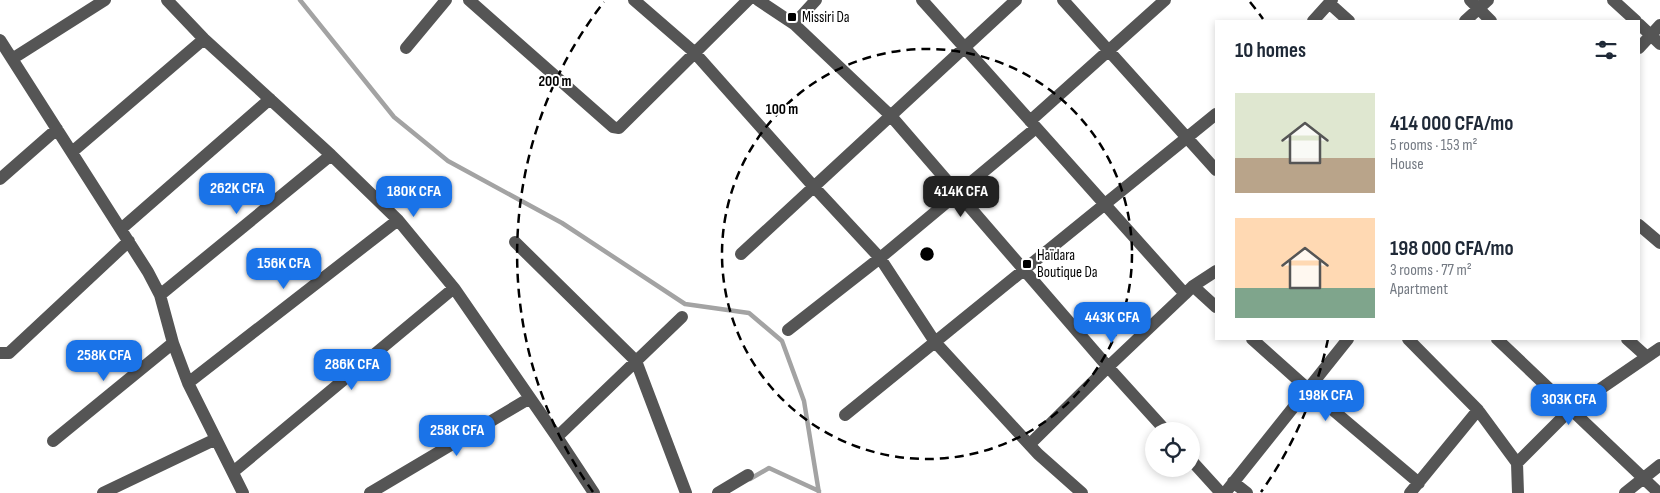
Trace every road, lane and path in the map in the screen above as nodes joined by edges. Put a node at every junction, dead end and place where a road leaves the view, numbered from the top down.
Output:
1 (105, 0) edge
2 (167, 0) edge
3 (446, 0) edge
4 (469, 0) edge
5 (634, 0) edge
6 (748, 0) edge
7 (758, 0) edge
8 (816, 0) edge
9 (922, 0) edge
10 (1016, 0) edge
11 (1063, 0) edge
12 (1164, 0) edge
13 (1613, 0) edge
14 (1330, 2) edge
15 (1479, 3) edge
16 (1314, 20) edge
17 (1348, 20) edge
18 (1467, 20) edge
19 (1490, 20) edge
20 (1635, 20) edge
21 (794, 24) junction
22 (1640, 25) edge
23 (1660, 25) edge
24 (1650, 35) junction
25 (204, 39) junction
26 (0, 40) edge
27 (1660, 44) edge
28 (1640, 47) edge
29 (406, 48) dead end
30 (964, 48) junction
31 (1109, 50) junction
32 (694, 52) junction
33 (12, 59) junction
34 (270, 99) junction
35 (1215, 115) edge
36 (891, 116) junction
37 (1032, 124) junction
38 (57, 129) junction
39 (1187, 137) junction
40 (72, 152) junction
41 (332, 155) junction
42 (1215, 169) edge
43 (0, 179) edge
44 (814, 188) junction
45 (958, 193) junction
46 (1104, 204) junction
47 (398, 220) junction
48 (1660, 225) edge
49 (1640, 226) edge
50 (121, 229) junction
51 (1655, 238) edge
52 (129, 241) junction
53 (516, 242) dead end
54 (741, 254) dead end
55 (880, 258) junction
56 (1024, 270) junction
57 (1215, 272) edge
58 (454, 288) junction
59 (1189, 290) junction
60 (160, 295) junction
61 (1215, 306) edge
62 (682, 317) dead end
63 (788, 330) dead end
64 (1253, 340) edge
65 (1347, 340) edge
66 (1409, 340) edge
67 (1498, 340) edge
68 (1628, 340) edge
69 (935, 342) junction
70 (172, 343) junction
71 (1660, 348) edge
72 (0, 353) edge
73 (1647, 357) junction
74 (636, 361) junction
75 (1108, 367) junction
76 (188, 383) junction
77 (1308, 389) junction
78 (530, 398) junction
79 (1571, 409) junction
80 (1478, 410) junction
81 (844, 415) dead end
82 (1158, 422) edge
83 (557, 437) junction
84 (216, 439) junction
85 (53, 441) dead end
86 (1030, 444) junction
87 (1517, 463) junction
88 (1660, 465) edge
89 (1200, 469) edge
90 (233, 472) junction
91 (748, 475) dead end
92 (1643, 478) junction
93 (1233, 482) junction
94 (1418, 482) junction
95 (104, 493) edge
96 (243, 493) edge
97 (370, 493) edge
98 (594, 493) edge
99 (686, 493) edge
100 (718, 493) edge
101 (1082, 493) edge
102 (1223, 493) edge
103 (1247, 493) edge
104 (1410, 493) edge
105 (1518, 493) edge
106 (1625, 493) edge
107 (1659, 493) edge

1 - 33 street
2 - 25 street
3 - 29 street
4 - 32 street
5 - 32 street
6 - 32 street
7 - 21 street
8 - 21 street
9 - 30 street
10 - 30 street
11 - 31 street
12 - 31 street
13 - 20 street
14 - 16 street
14 - 17 street
15 - 18 street
15 - 19 street
21 - 36 street
22 - 24 street
23 - 24 street
24 - 27 street
24 - 28 street
25 - 34 street
25 - 40 street
26 - 33 street
30 - 36 street
30 - 37 street
31 - 37 street
31 - 39 street
32 - 44 street
33 - 38 street
34 - 41 street
34 - 50 street
35 - 39 street
36 - 44 street
36 - 45 street
37 - 45 street
37 - 46 street
38 - 40 street
38 - 43 street
39 - 42 street
39 - 46 street
40 - 50 street
41 - 47 street
41 - 60 street
44 - 54 street
44 - 55 street
45 - 55 street
45 - 56 street
46 - 56 street
46 - 59 street
47 - 58 street
47 - 76 street
48 - 51 street
49 - 51 street
50 - 52 street
52 - 60 street
52 - 72 street
53 - 74 street
55 - 63 street
55 - 69 street
56 - 69 street
56 - 75 street
57 - 59 street
58 - 78 street
58 - 90 street
59 - 61 street
59 - 75 street
60 - 70 street
62 - 74 street
64 - 77 street
65 - 77 street
66 - 80 street
67 - 79 street
68 - 73 street
69 - 81 street
69 - 86 street
70 - 76 street
70 - 85 street
71 - 73 street
73 - 79 street
74 - 83 street
74 - 99 street
75 - 82 street
75 - 86 street
76 - 84 street
77 - 93 street
77 - 94 street
78 - 83 street
78 - 97 street
79 - 87 street
79 - 92 street
80 - 87 street
80 - 94 street
83 - 98 street
84 - 90 street
84 - 95 street
86 - 101 street
87 - 105 street
88 - 92 street
89 - 102 street
90 - 96 street
91 - 100 street
92 - 106 street
92 - 107 street
93 - 102 street
93 - 103 street
94 - 104 street

